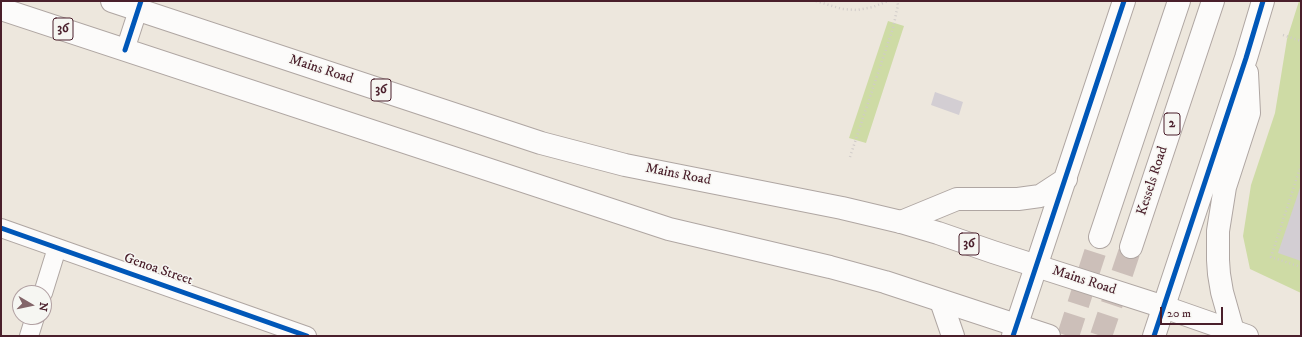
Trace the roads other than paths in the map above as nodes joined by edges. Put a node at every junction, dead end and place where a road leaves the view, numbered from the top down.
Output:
1 (112, 1) edge
2 (1124, 1) edge
3 (1179, 1) edge
4 (1213, 1) edge
5 (1263, 1) edge
6 (139, 5) edge
7 (1, 9) edge
8 (125, 50) junction
9 (1246, 58) junction
10 (1066, 179) junction
11 (900, 222) junction
12 (1, 228) edge
13 (1100, 237) tunnel mouth
14 (1131, 247) tunnel mouth
15 (57, 248) junction
16 (1037, 266) junction
17 (45, 285) edge
18 (941, 301) junction
19 (1164, 307) junction
20 (32, 325) edge
21 (1015, 330) edge
22 (1240, 333) edge
23 (29, 336) edge
24 (307, 336) edge
25 (953, 336) edge
26 (1049, 336) edge
27 (1154, 336) edge

1 - 6 main road, Mains Road / 36
2 - 10 main road
3 - 13 main road
4 - 14 main road, Kessels Road / 2
5 - 9 main road
6 - 8 street
6 - 11 main road, Mains Road / 36
7 - 8 main road, 36
8 - 18 main road, 36
9 - 19 main road
9 - 22 main road
10 - 11 main road
10 - 16 main road
11 - 16 main road, Mains Road / 36
12 - 15 street, Genoa Street
15 - 17 street
15 - 24 street, Genoa Street
16 - 19 main road, Mains Road / 36
16 - 21 main road
18 - 21 main road, 36
18 - 25 main road
19 - 22 main road, Mains Road / 36
19 - 27 main road
20 - 23 street
21 - 26 main road, 36

